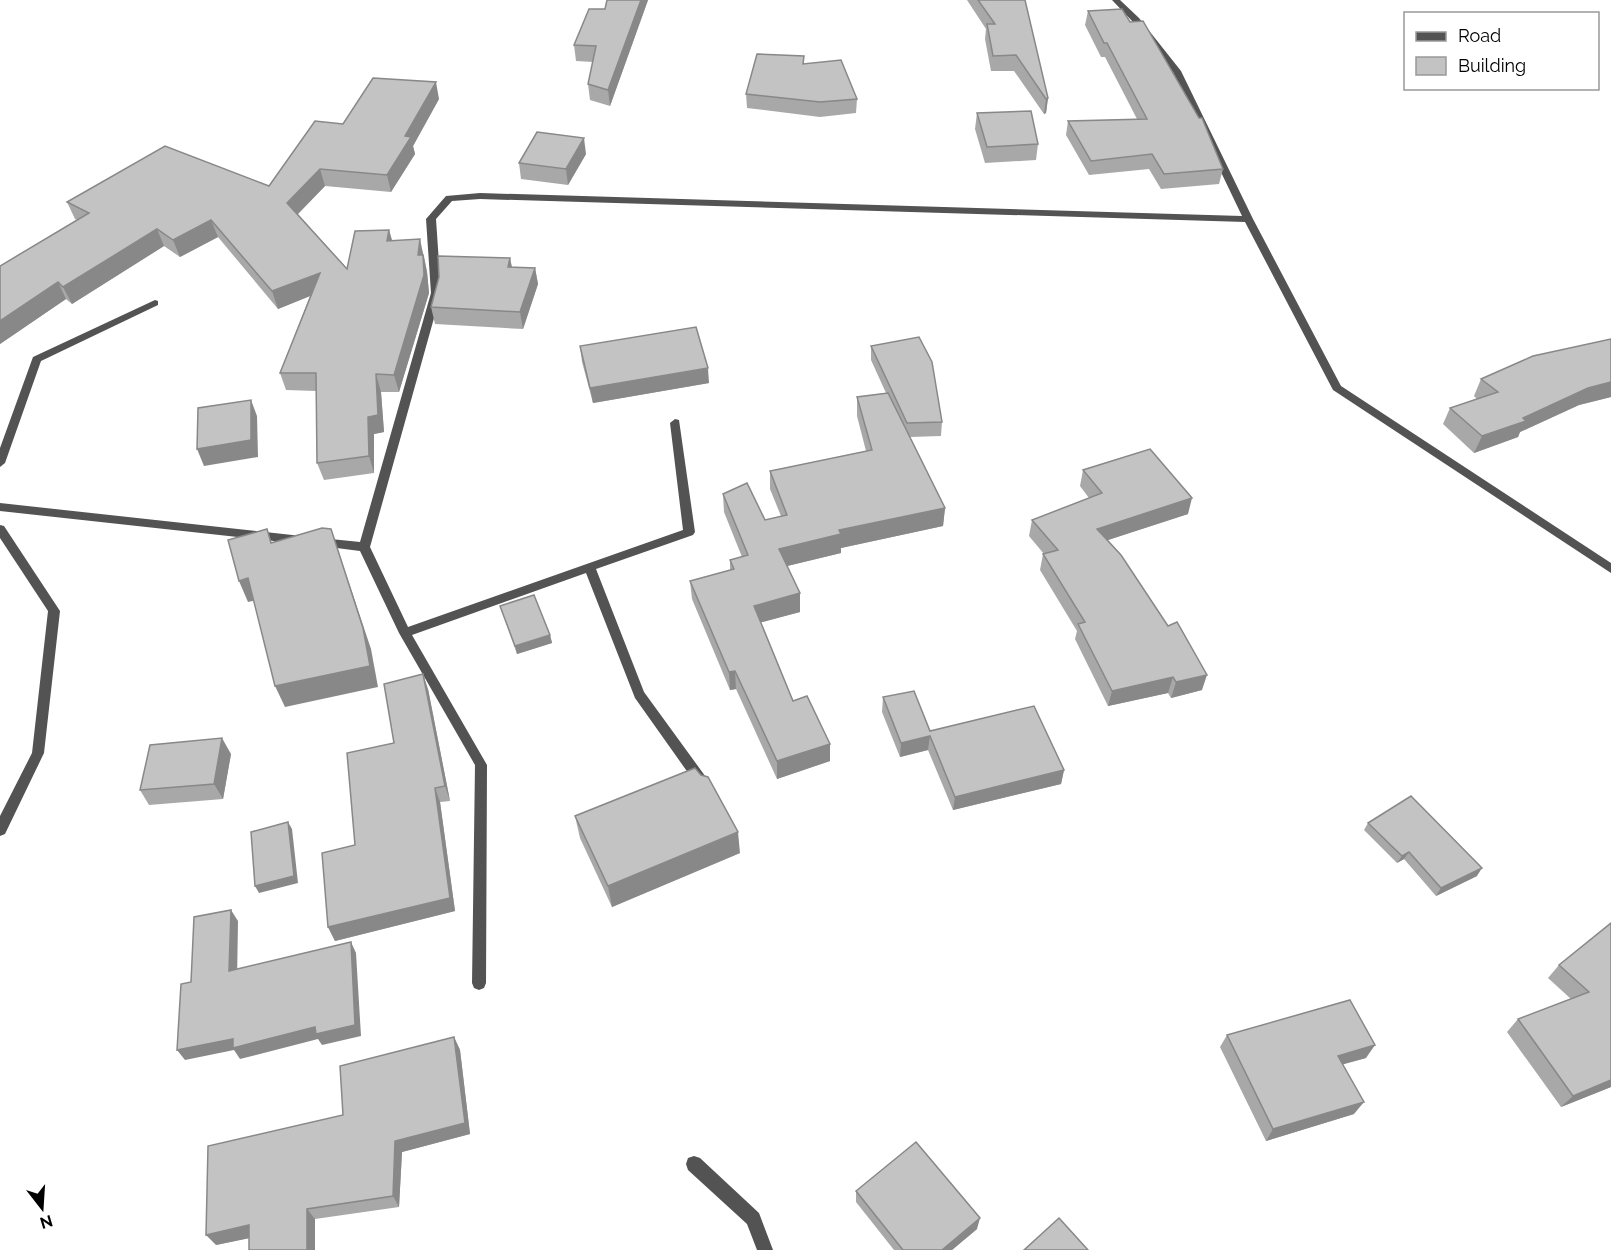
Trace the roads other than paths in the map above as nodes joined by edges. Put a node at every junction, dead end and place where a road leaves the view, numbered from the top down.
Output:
1 (1116, 0) edge
2 (1248, 219) junction
3 (155, 303) dead end
4 (675, 423) dead end
5 (0, 463) edge
6 (0, 507) edge
7 (0, 529) edge
8 (364, 547) junction
9 (590, 568) junction
10 (1611, 569) edge
11 (405, 633) junction
12 (710, 791) edge
13 (0, 830) edge
14 (479, 983) dead end
15 (694, 1164) dead end
16 (765, 1250) edge

1 - 2 street
2 - 8 street
2 - 10 street
3 - 5 street
4 - 9 street
6 - 8 street
7 - 13 street
8 - 11 street
9 - 11 street
9 - 12 street
11 - 14 street
15 - 16 street

